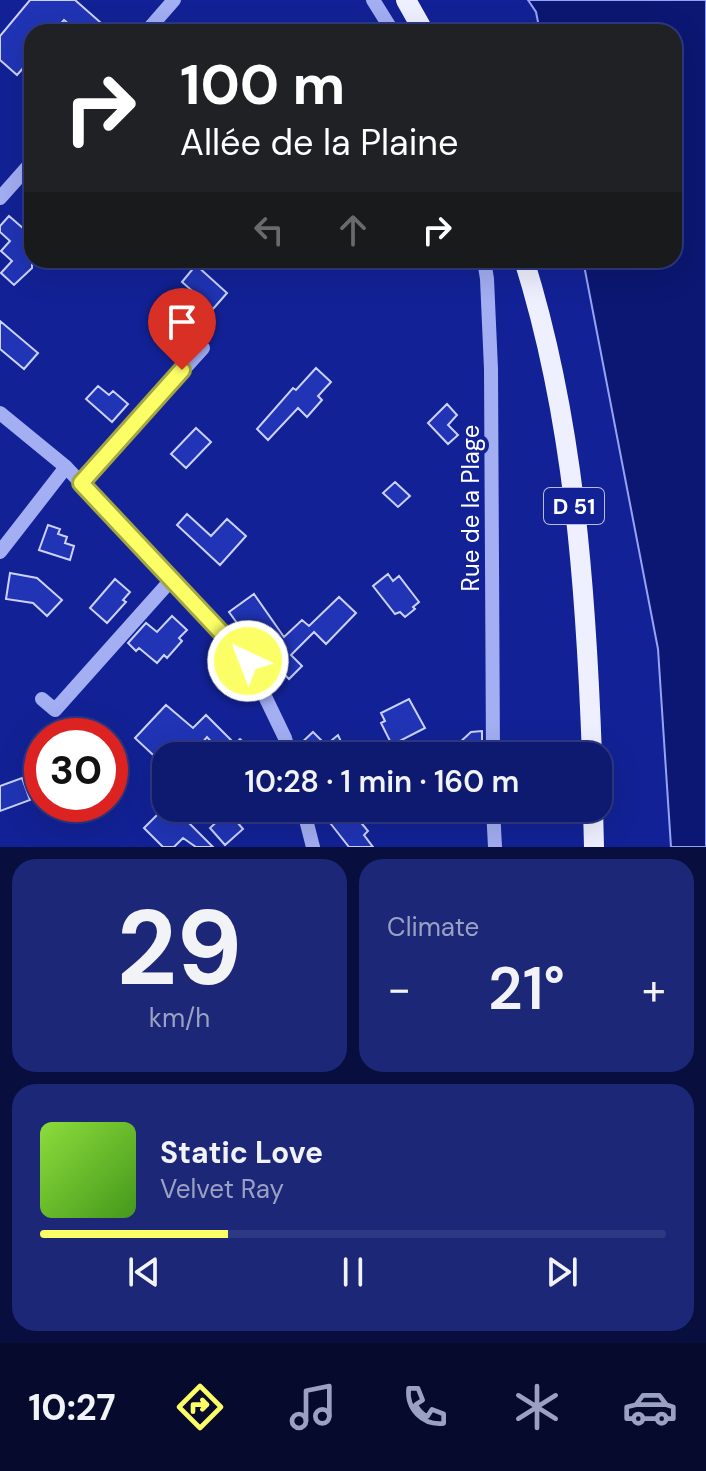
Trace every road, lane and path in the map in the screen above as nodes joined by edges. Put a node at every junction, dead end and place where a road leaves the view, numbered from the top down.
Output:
1 (174, 0) edge
2 (373, 0) edge
3 (406, 0) edge
4 (153, 24) edge
5 (388, 24) edge
6 (420, 24) edge
7 (24, 171) edge
8 (0, 198) edge
9 (485, 268) edge
10 (526, 268) edge
11 (203, 348) dead end
12 (0, 413) edge
13 (66, 467) junction
14 (81, 483) junction
15 (0, 552) edge
16 (172, 579) junction
17 (42, 699) dead end
18 (286, 742) edge
19 (493, 742) edge
20 (591, 742) edge
21 (307, 822) edge
22 (494, 822) edge
23 (593, 822) edge
24 (313, 847) edge
25 (495, 847) edge
26 (594, 847) edge

1 - 4 street
2 - 5 street
3 - 6 main road
7 - 8 street
9 - 19 street, Rue de la Plage
10 - 20 main road, D 51
11 - 14 street
12 - 13 street
13 - 14 street
13 - 15 street
14 - 16 street
16 - 17 street
16 - 18 street
21 - 24 street
22 - 25 street
23 - 26 main road

